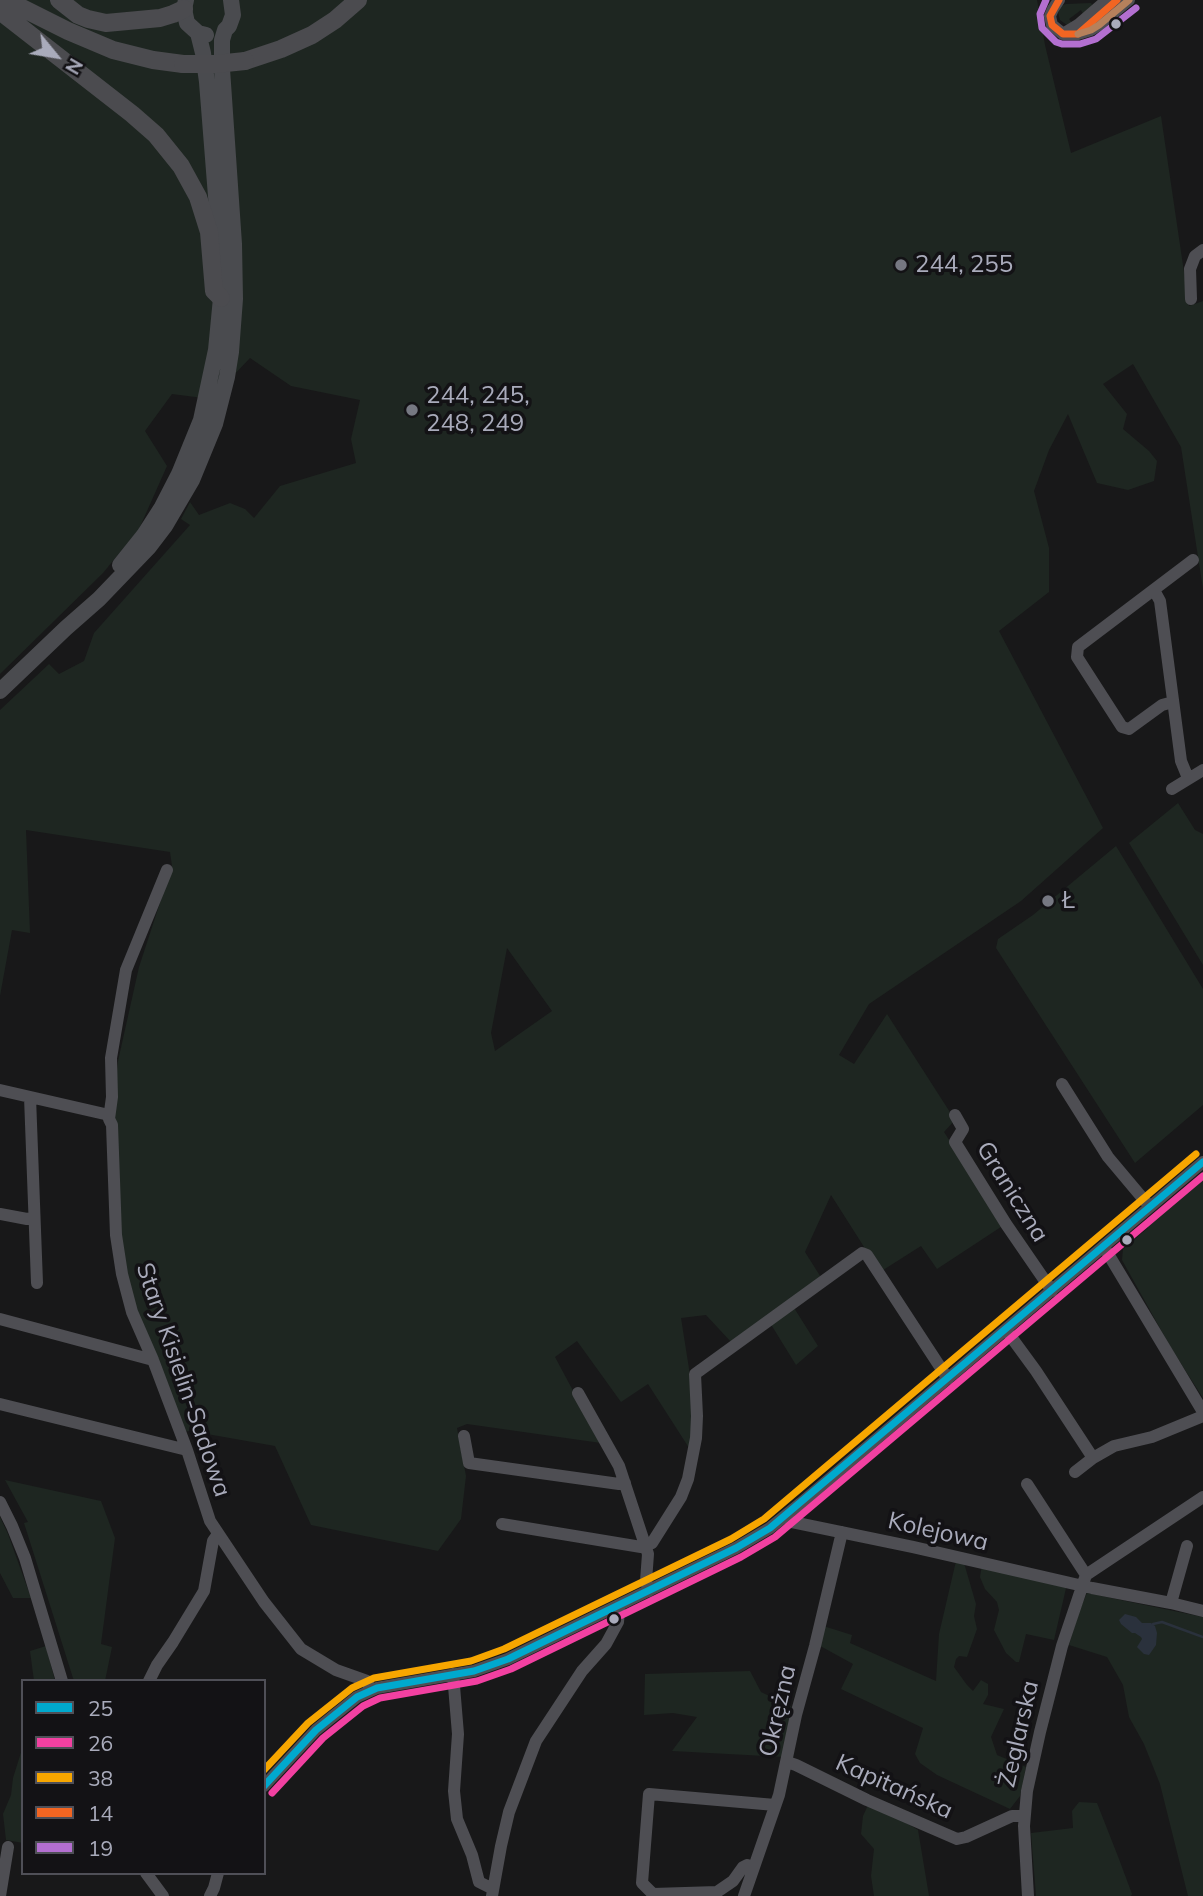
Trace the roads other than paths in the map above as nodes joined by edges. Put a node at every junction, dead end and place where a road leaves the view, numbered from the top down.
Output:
1 (6, 0) edge
2 (59, 0) edge
3 (231, 0) edge
4 (358, 0) edge
5 (1059, 0) edge
6 (1107, 0) edge
7 (1117, 0) edge
8 (1129, 0) edge
9 (185, 4) edge
10 (0, 11) edge
11 (225, 30) junction
12 (198, 33) junction
13 (1063, 34) junction
14 (1078, 34) junction
15 (1203, 250) edge
16 (220, 298) junction
17 (1191, 299) dead end
18 (1193, 560) dead end
19 (1153, 590) junction
20 (66, 628) junction
21 (0, 691) edge
22 (1173, 702) junction
23 (1203, 770) edge
24 (1188, 778) junction
25 (1172, 789) dead end
26 (167, 870) dead end
27 (1062, 1084) dead end
28 (0, 1090) edge
29 (30, 1097) junction
30 (109, 1115) junction
31 (955, 1115) dead end
32 (1203, 1162) edge
33 (1150, 1207) junction
34 (0, 1213) edge
35 (34, 1219) junction
36 (1104, 1247) junction
37 (37, 1283) dead end
38 (1052, 1290) junction
39 (0, 1319) edge
40 (1006, 1330) junction
41 (153, 1360) junction
42 (948, 1379) junction
43 (578, 1393) dead end
44 (0, 1404) edge
45 (1203, 1414) edge
46 (464, 1436) dead end
47 (187, 1450) junction
48 (1093, 1458) junction
49 (1075, 1472) dead end
50 (625, 1483) junction
51 (1027, 1484) dead end
52 (1203, 1497) edge
53 (0, 1502) edge
54 (786, 1516) junction
55 (502, 1524) dead end
56 (842, 1532) junction
57 (218, 1534) junction
58 (646, 1546) junction
59 (1187, 1546) dead end
60 (1084, 1581) junction
61 (649, 1591) junction
62 (1171, 1603) junction
63 (617, 1606) junction
64 (1203, 1611) edge
65 (453, 1675) junction
66 (61, 1679) edge
67 (150, 1679) edge
68 (370, 1690) junction
69 (787, 1762) junction
70 (266, 1784) edge
71 (775, 1805) junction
72 (1024, 1816) junction
73 (4, 1847) edge
74 (753, 1867) junction
75 (147, 1875) edge
76 (217, 1875) edge
77 (493, 1892) edge
78 (662, 1895) edge
79 (0, 1896) edge
80 (163, 1896) edge
81 (210, 1896) edge
82 (744, 1896) edge
83 (1028, 1896) edge

1 - 4 highway, bridge
2 - 9 highway
3 - 11 main road
5 - 13 street
6 - 13 street
7 - 14 street
8 - 14 street
9 - 12 main road
10 - 16 highway
11 - 12 main road
11 - 20 main road
12 - 16 main road
13 - 14 street
15 - 17 street
16 - 20 main road
18 - 19 street
19 - 22 street
19 - 22 street
20 - 21 main road
22 - 24 street
23 - 24 street
24 - 25 street
26 - 30 street, Stary Kisielin-Sadowa
27 - 33 street
28 - 29 street
29 - 30 street
29 - 35 street
30 - 41 street, Stary Kisielin-Sadowa
31 - 38 street, Graniczna
32 - 33 street
33 - 36 street
34 - 35 street
35 - 37 street
36 - 38 street
36 - 45 street
38 - 40 street
39 - 41 street
40 - 42 street
40 - 48 street
41 - 47 street, Stary Kisielin-Sadowa
42 - 54 street
42 - 58 street
43 - 50 street
44 - 47 street
45 - 48 street
46 - 50 street
47 - 57 street, Stary Kisielin-Sadowa
48 - 49 street
50 - 58 street
51 - 60 street
52 - 60 street
53 - 66 street
54 - 56 street, Kolejowa
54 - 61 street
55 - 58 street
56 - 60 street, Kolejowa
56 - 69 street, Okrężna
57 - 67 street, Stary Kisielin-Sadowa
57 - 68 street, Stary Kisielin-Sadowa
58 - 61 street
59 - 62 street
60 - 62 street, Kolejowa
60 - 72 street, Żeglarska
61 - 63 street
62 - 64 street, Kolejowa
63 - 65 street
63 - 77 street
65 - 68 street
65 - 77 street
68 - 70 street
69 - 71 street, Okrężna
69 - 72 street, Kapitańska
71 - 74 street, Okrężna
71 - 78 street
72 - 83 street, Żeglarska
73 - 79 street
74 - 78 street
74 - 82 street, Okrężna
75 - 80 street
76 - 81 street

